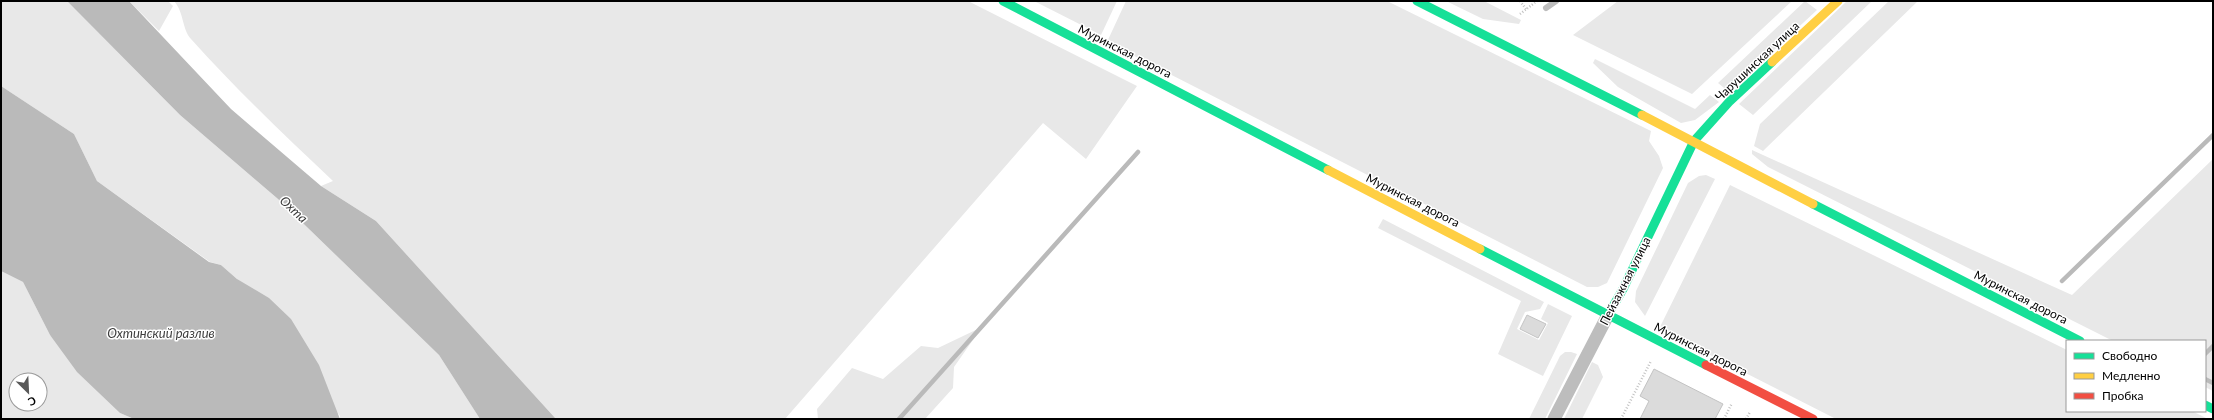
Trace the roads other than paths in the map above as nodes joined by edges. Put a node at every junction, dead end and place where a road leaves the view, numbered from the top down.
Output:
1 (1003, 1) edge
2 (1417, 1) edge
3 (1556, 1) edge
4 (1838, 1) edge
5 (1546, 8) dead end
6 (1694, 141) junction
7 (1608, 315) junction
8 (2078, 340) edge
9 (1554, 419) edge
10 (1813, 419) edge

1 - 7 street, Муринская дорога
2 - 6 street, Муринская дорога
3 - 5 lane
4 - 6 street, Чарушинская улица
6 - 7 street, Пейзажная улица
6 - 8 street, Муринская дорога
7 - 9 street, Пейзажная улица
7 - 10 street, Муринская дорога

